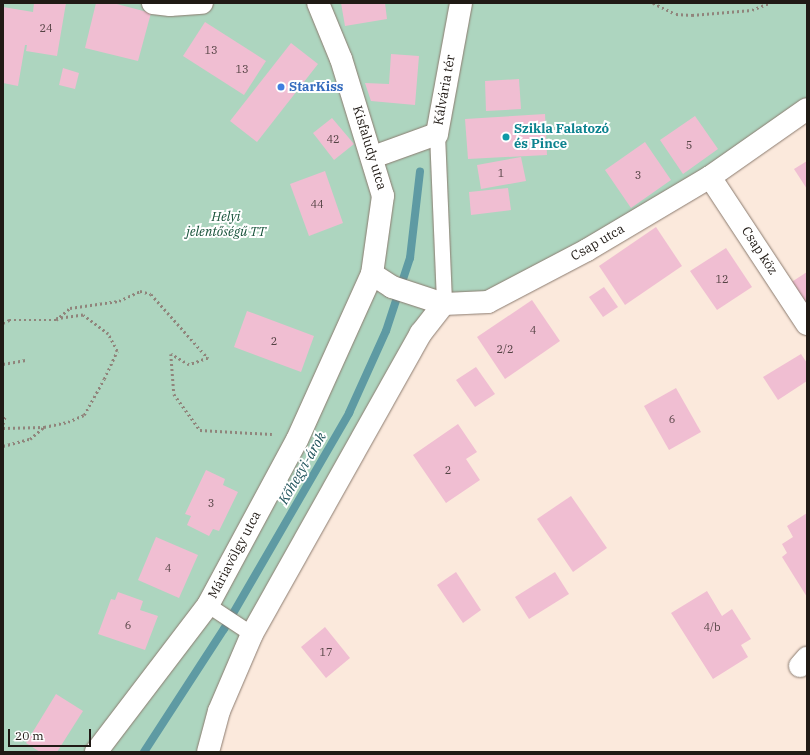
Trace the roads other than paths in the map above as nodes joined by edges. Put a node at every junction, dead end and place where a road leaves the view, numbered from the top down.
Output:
1 (153, 3) edge
2 (202, 3) edge
3 (318, 3) edge
4 (461, 3) edge
5 (807, 110) edge
6 (437, 134) junction
7 (373, 157) junction
8 (710, 177) junction
9 (372, 274) junction
10 (444, 304) junction
11 (807, 324) edge
12 (216, 611) junction
13 (246, 631) junction
14 (96, 752) edge
15 (208, 752) edge

1 - 2 street
3 - 7 street, Kisfaludy utca
4 - 6 street, Kálvária tér
5 - 8 street, Csap utca
6 - 7 street, Kálvária tér
6 - 10 lane
7 - 9 street, Kisfaludy utca
8 - 10 street, Csap utca
8 - 11 street, Csap köz
9 - 10 street, Csap utca
9 - 12 street, Máriavölgy utca
10 - 13 street
12 - 13 lane
12 - 14 street, Máriavölgy utca
13 - 15 street

